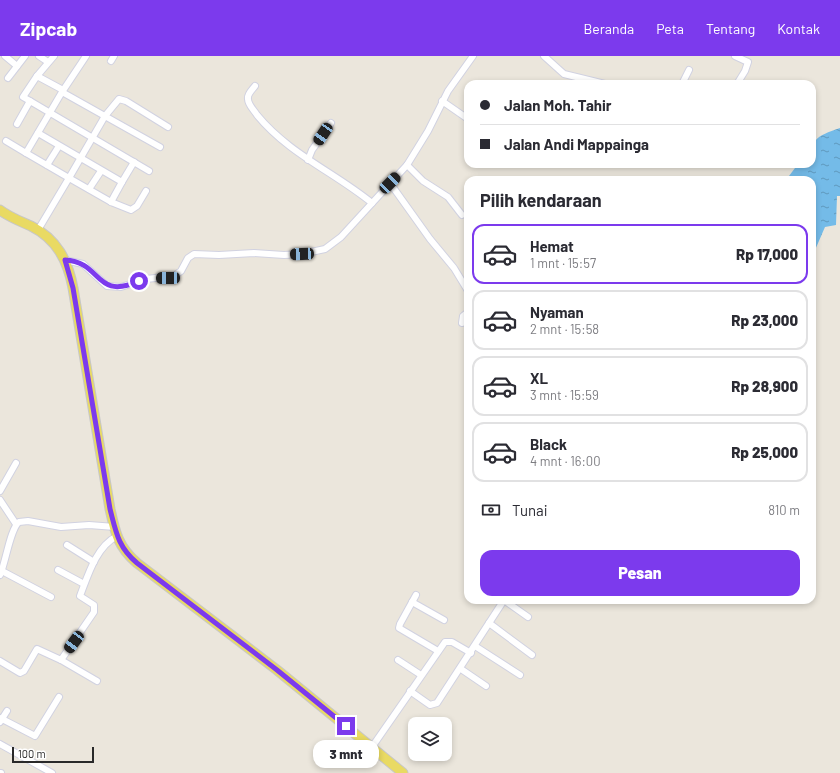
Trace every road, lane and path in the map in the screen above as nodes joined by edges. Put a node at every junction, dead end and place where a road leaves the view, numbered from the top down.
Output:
1 (5, 56) edge
2 (25, 56) edge
3 (39, 56) edge
4 (54, 56) edge
5 (86, 56) edge
6 (473, 56) edge
7 (544, 56) edge
8 (735, 56) edge
9 (749, 59) edge
10 (48, 62) junction
11 (17, 66) junction
12 (689, 70) dead end
13 (37, 76) junction
14 (8, 78) dead end
15 (589, 80) edge
16 (684, 80) edge
17 (739, 80) edge
18 (255, 86) dead end
19 (62, 91) junction
20 (30, 101) junction
21 (442, 101) junction
22 (50, 113) junction
23 (105, 116) junction
24 (464, 116) edge
25 (331, 123) dead end
26 (17, 124) dead end
27 (168, 127) dead end
28 (38, 133) junction
29 (92, 137) junction
30 (6, 141) dead end
31 (59, 146) junction
32 (160, 147) dead end
33 (26, 153) junction
34 (80, 158) junction
35 (308, 160) junction
36 (134, 162) junction
37 (47, 165) junction
38 (407, 165) junction
39 (101, 171) junction
40 (149, 171) dead end
41 (69, 178) junction
42 (122, 182) junction
43 (390, 183) junction
44 (89, 190) junction
45 (146, 191) dead end
46 (111, 202) junction
47 (372, 203) junction
48 (0, 210) edge
49 (462, 215) dead end
50 (38, 230) junction
51 (65, 260) junction
52 (464, 284) edge
53 (464, 315) edge
54 (462, 323) dead end
55 (16, 463) dead end
56 (0, 491) edge
57 (0, 500) edge
58 (16, 524) junction
59 (116, 532) junction
60 (67, 545) dead end
61 (94, 562) junction
62 (58, 570) dead end
63 (1, 573) edge
64 (84, 584) junction
65 (416, 595) dead end
66 (51, 597) dead end
67 (412, 602) junction
68 (501, 604) edge
69 (510, 604) edge
70 (528, 616) dead end
71 (444, 620) dead end
72 (489, 623) junction
73 (475, 646) junction
74 (438, 651) junction
75 (471, 653) junction
76 (532, 654) dead end
77 (61, 660) junction
78 (398, 660) dead end
79 (0, 661) edge
80 (461, 669) junction
81 (421, 675) junction
82 (520, 675) dead end
83 (97, 681) dead end
84 (486, 686) dead end
85 (410, 691) junction
86 (59, 696) dead end
87 (7, 711) dead end
88 (1, 720) edge
89 (0, 744) edge
90 (372, 747) junction
91 (52, 773) edge
92 (403, 773) edge

1 - 11 street
2 - 11 street
3 - 10 street
4 - 10 street
5 - 19 street
6 - 21 street
7 - 15 street
8 - 9 street
9 - 17 street
10 - 13 street
11 - 14 street
12 - 16 street
13 - 19 street
13 - 20 street
18 - 35 street
19 - 22 street
19 - 23 street
20 - 22 street
20 - 26 street
21 - 24 street
21 - 38 street
22 - 28 street
22 - 29 street
23 - 27 street
23 - 29 street
23 - 32 street
25 - 35 street
28 - 31 street
28 - 33 street
29 - 34 street
29 - 36 street
30 - 33 street
31 - 34 street
31 - 37 street
33 - 37 street
34 - 39 street
34 - 41 street
35 - 47 street
36 - 40 street
36 - 42 street
37 - 41 street
38 - 43 street
38 - 49 street
39 - 42 street
39 - 44 street
41 - 44 street
41 - 50 street
42 - 46 street
43 - 47 street
43 - 52 street
44 - 46 street
45 - 46 street
47 - 51 street
48 - 50 main road
50 - 51 main road
51 - 59 main road
53 - 54 street
55 - 56 street
57 - 58 street
58 - 59 street
58 - 63 street
59 - 61 street
59 - 90 main road
60 - 61 street
61 - 64 street
62 - 64 street
63 - 66 street
64 - 77 street
65 - 67 street
67 - 71 street
67 - 74 street
68 - 72 street
69 - 70 street
72 - 73 street
72 - 76 street
73 - 75 street
73 - 82 street
74 - 75 street
74 - 81 street
75 - 80 street
77 - 79 street
77 - 83 street
78 - 81 street
80 - 84 street
80 - 85 street
81 - 85 street
85 - 90 street
86 - 88 street
87 - 88 street
89 - 91 street
90 - 92 main road

